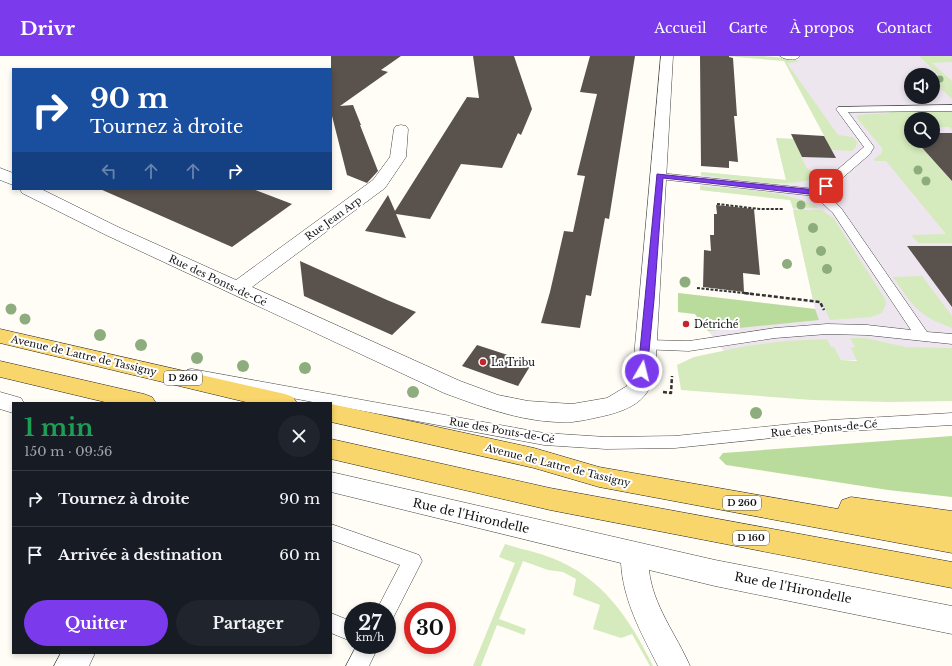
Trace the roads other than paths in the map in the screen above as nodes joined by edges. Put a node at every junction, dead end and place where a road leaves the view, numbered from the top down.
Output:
1 (668, 56) edge
2 (784, 56) edge
3 (795, 57) edge
4 (952, 108) edge
5 (401, 129) dead end
6 (0, 173) edge
7 (659, 176) junction
8 (12, 179) edge
9 (30, 190) edge
10 (818, 193) junction
11 (238, 288) junction
12 (0, 336) edge
13 (923, 336) junction
14 (952, 339) edge
15 (645, 346) junction
16 (81, 354) junction
17 (0, 369) edge
18 (0, 400) edge
19 (140, 402) edge
20 (281, 402) edge
21 (12, 404) edge
22 (332, 413) edge
23 (952, 419) edge
24 (332, 449) edge
25 (534, 458) junction
26 (332, 482) edge
27 (952, 522) edge
28 (332, 532) edge
29 (952, 541) edge
30 (634, 554) junction
31 (952, 575) edge
32 (391, 602) edge
33 (952, 620) edge
34 (332, 623) edge
35 (344, 628) edge
36 (79, 654) edge
37 (364, 654) edge
38 (70, 666) edge
39 (358, 666) edge
40 (674, 666) edge

1 - 7 street
2 - 3 lane
4 - 10 lane
5 - 11 street, Rue Jean Arp
6 - 8 street
7 - 10 lane
7 - 15 street
9 - 11 street, Rue des Ponts-de-Cé
10 - 13 lane
11 - 15 street, Rue des Ponts-de-Cé
12 - 16 main road, Avenue de Lattre de Tassigny / D 260
13 - 14 lane
13 - 15 lane
16 - 20 main road, Avenue de Lattre de Tassigny / D 260
16 - 23 lane, Rue des Ponts-de-Cé
17 - 19 main road
18 - 21 street
22 - 25 main road, Avenue de Lattre de Tassigny / D 260
24 - 31 main road, D 160
25 - 27 main road, D 260
25 - 29 main road, Avenue de Lattre de Tassigny / D 260
26 - 30 street, Rue de l'Hirondelle
28 - 32 lane
30 - 33 street, Rue de l'Hirondelle
30 - 40 street
34 - 35 lane
36 - 38 street
37 - 39 lane

